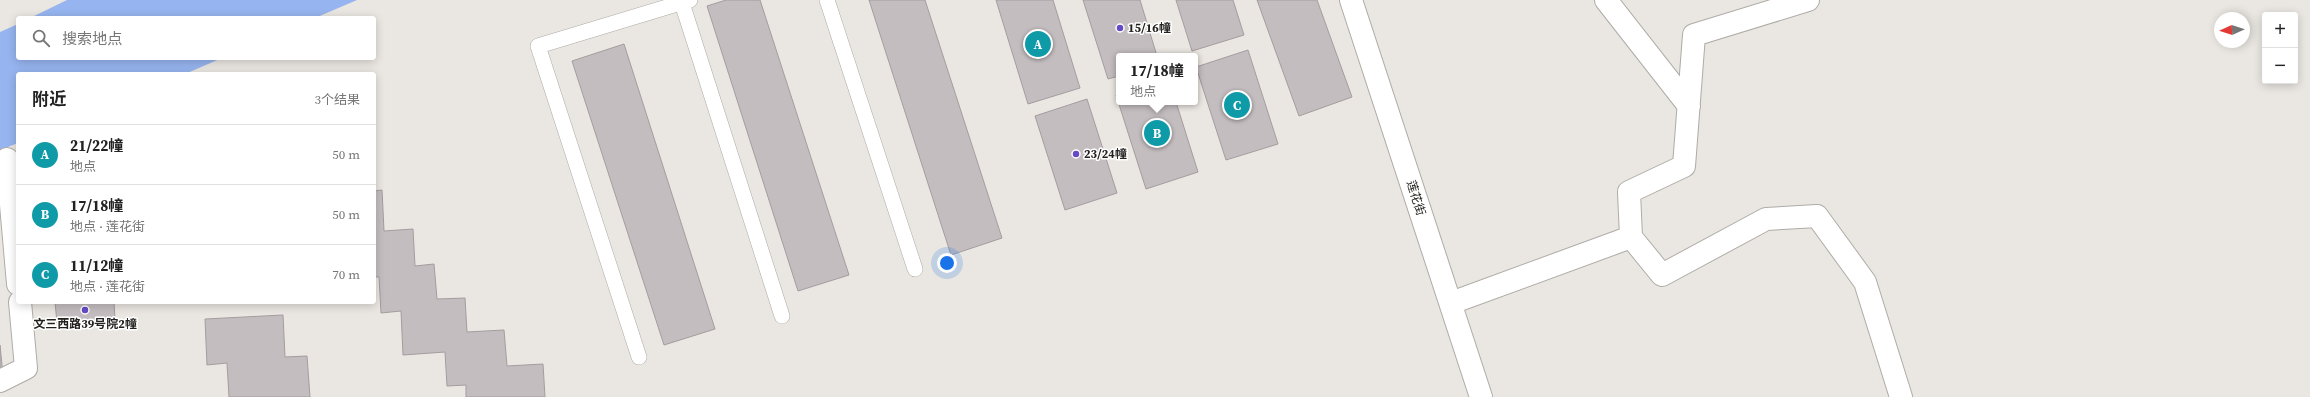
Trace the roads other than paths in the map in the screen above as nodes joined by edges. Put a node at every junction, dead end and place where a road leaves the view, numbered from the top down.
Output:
1 (827, 0) edge
2 (1351, 0) edge
3 (1606, 0) edge
4 (1808, 0) edge
5 (686, 1) edge
6 (1689, 106) junction
7 (7, 159) dead end
8 (1631, 237) junction
9 (16, 261) edge
10 (915, 269) dead end
11 (20, 304) edge
12 (1451, 304) junction
13 (782, 316) dead end
14 (639, 358) dead end
15 (0, 381) edge
16 (1481, 397) edge
17 (1901, 397) edge

1 - 10 lane
2 - 12 street, 莲花街
3 - 6 street
4 - 6 street
5 - 13 lane
5 - 14 lane
6 - 8 street
7 - 9 street
8 - 12 street
8 - 17 street
11 - 15 street
12 - 16 street, 莲花街

